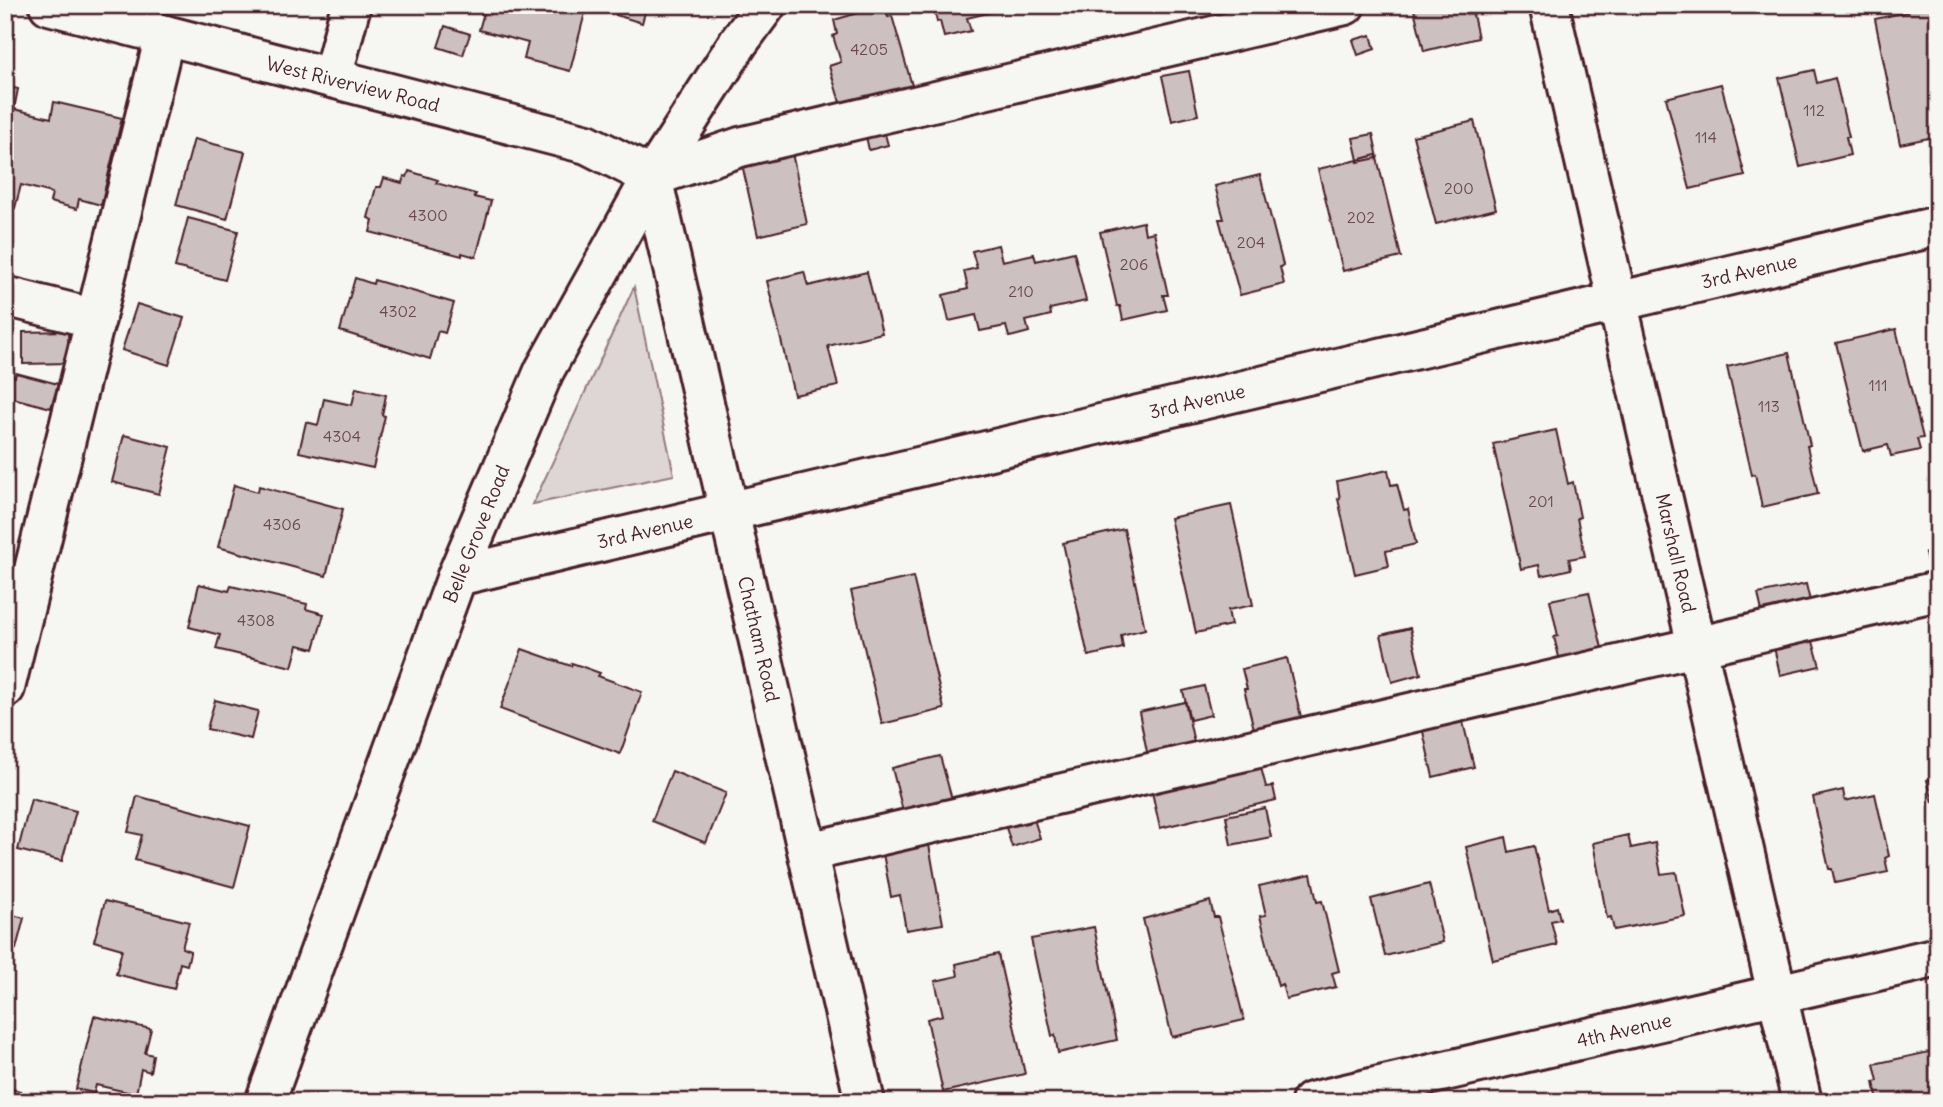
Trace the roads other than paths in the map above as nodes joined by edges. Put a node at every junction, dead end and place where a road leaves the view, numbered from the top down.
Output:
1 (49, 5) edge
2 (351, 5) edge
3 (766, 5) edge
4 (1345, 5) edge
5 (1549, 5) edge
6 (165, 35) junction
7 (332, 78) junction
8 (652, 177) junction
9 (1938, 226) edge
10 (5, 296) edge
11 (1618, 302) junction
12 (96, 319) junction
13 (729, 512) junction
14 (457, 576) junction
15 (1938, 591) edge
16 (1697, 647) junction
17 (5, 688) edge
18 (808, 852) junction
19 (1938, 957) edge
20 (1777, 995) junction
21 (265, 1102) edge
22 (865, 1102) edge
23 (1311, 1102) edge
24 (1802, 1102) edge

1 - 6 street, West Riverview Road
2 - 7 street
3 - 8 street, Belle Grove Road
4 - 8 street
5 - 11 street, Marshall Road
6 - 7 street, West Riverview Road
6 - 12 street
7 - 8 street, West Riverview Road
8 - 13 street, Chatham Road
8 - 14 street, Belle Grove Road
9 - 11 street, 3rd Avenue
10 - 12 street
11 - 13 street, 3rd Avenue
11 - 16 street, Marshall Road
12 - 17 street
13 - 14 street, 3rd Avenue
13 - 18 street, Chatham Road
14 - 21 street, Belle Grove Road
15 - 16 street
16 - 18 street
16 - 20 street, Marshall Road
18 - 22 street, Chatham Road
19 - 20 street, 4th Avenue
20 - 23 street, 4th Avenue
20 - 24 street, Marshall Road

